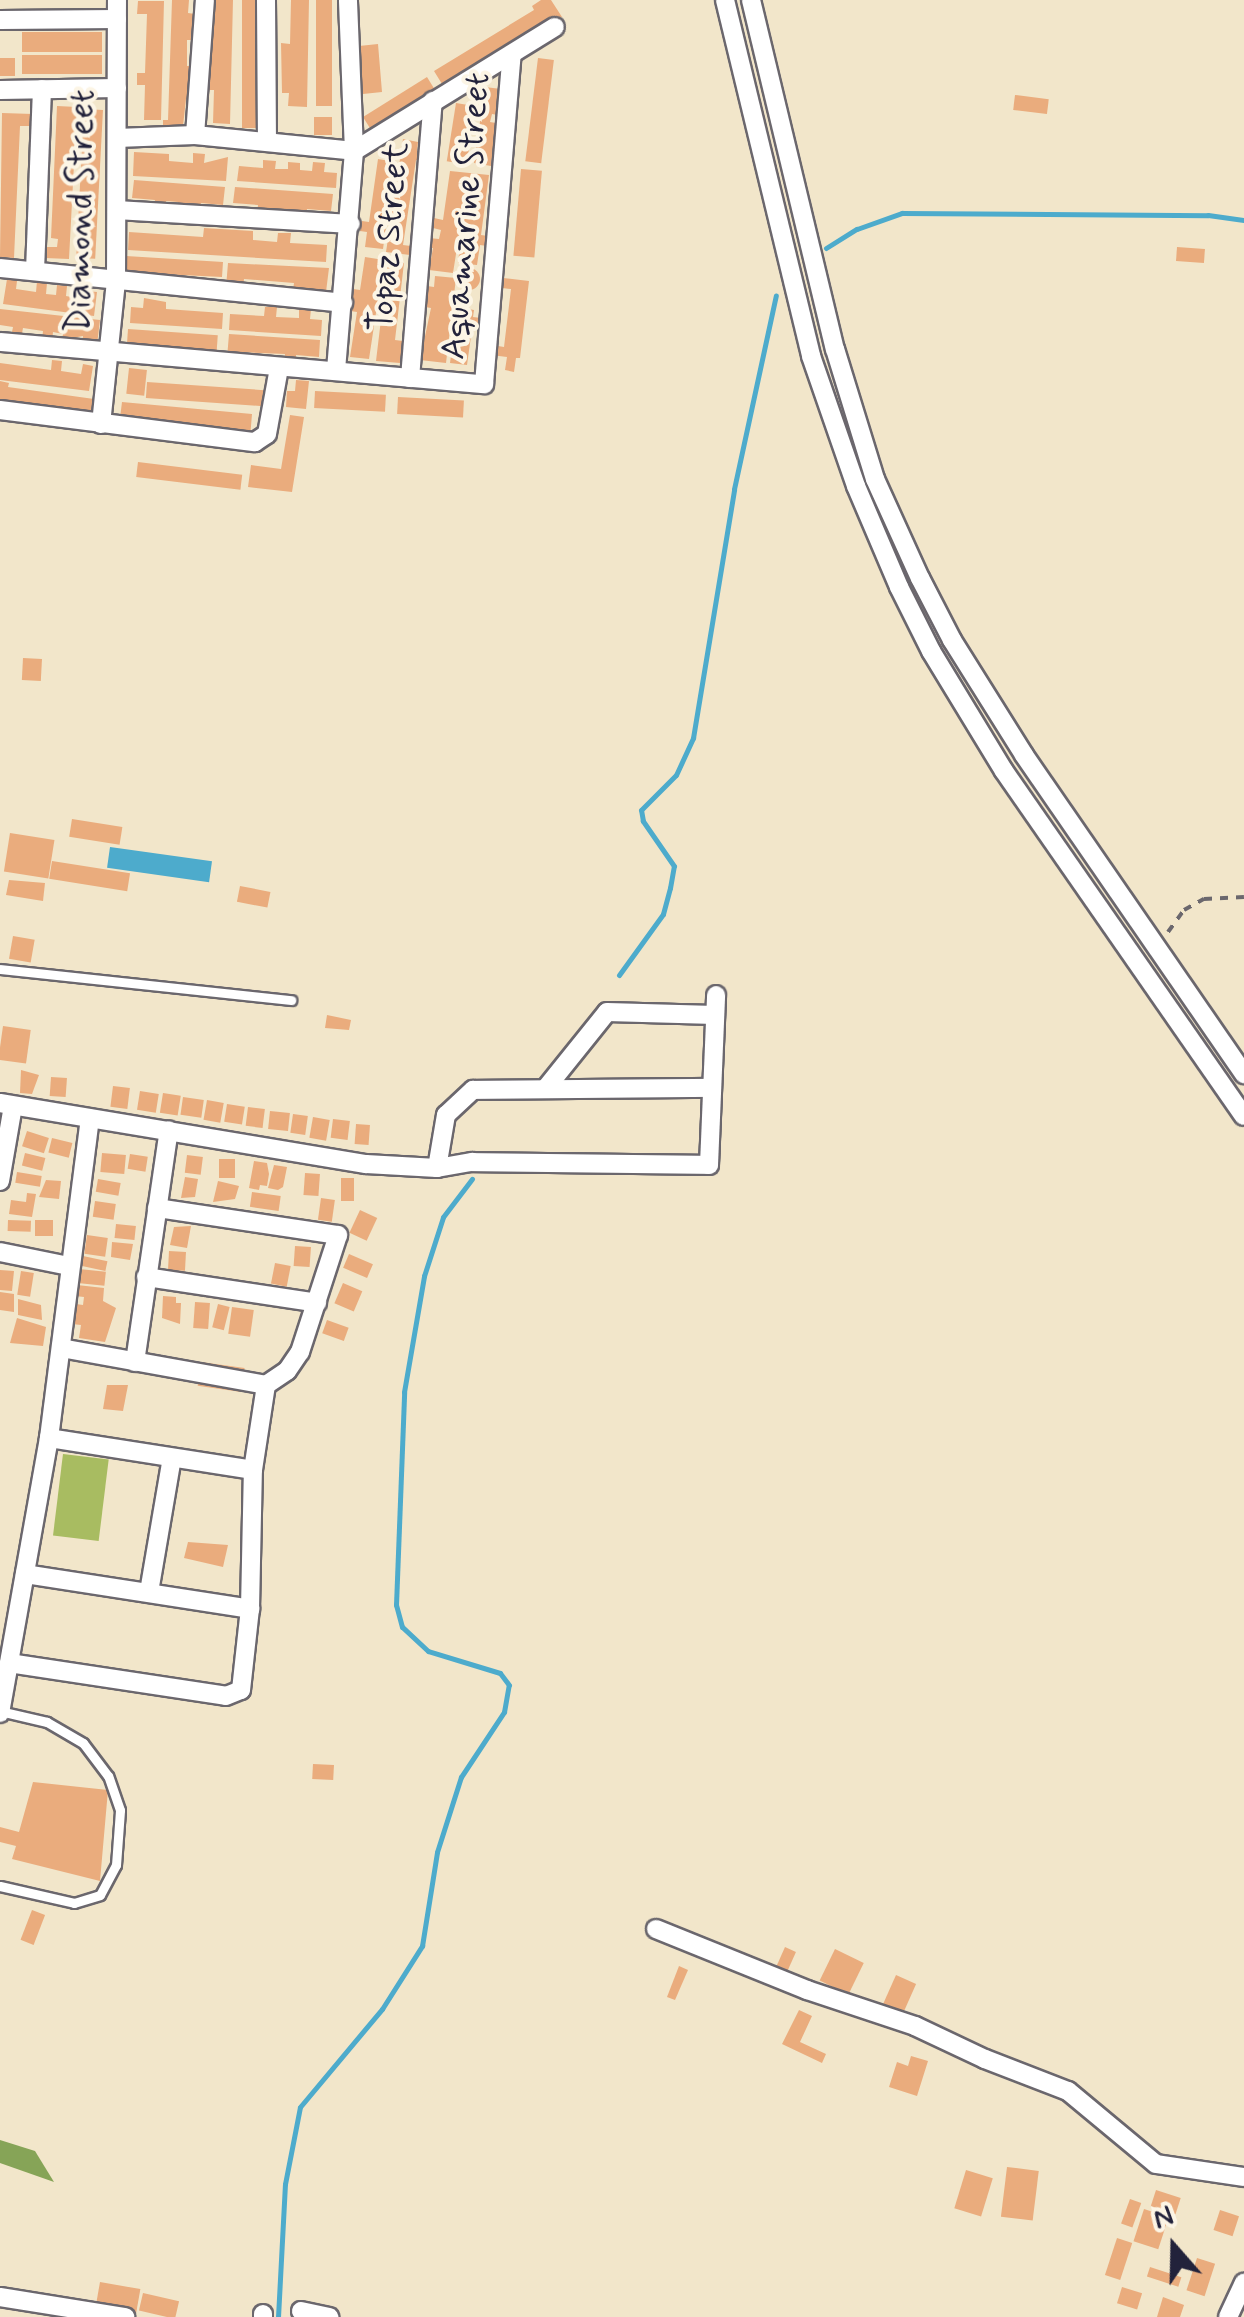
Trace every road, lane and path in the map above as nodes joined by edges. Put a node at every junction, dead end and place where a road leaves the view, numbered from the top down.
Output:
1 (205, 0) edge
2 (266, 0) edge
3 (348, 0) edge
4 (725, 0) edge
5 (751, 0) edge
6 (117, 9) edge
7 (0, 20) edge
8 (555, 26) dead end
9 (512, 54) junction
10 (768, 78) junction
11 (743, 82) junction
12 (117, 88) junction
13 (42, 89) junction
14 (0, 90) edge
15 (434, 100) junction
16 (195, 135) junction
17 (117, 138) junction
18 (267, 141) junction
19 (354, 151) junction
20 (117, 210) junction
21 (351, 224) junction
22 (0, 268) edge
23 (34, 271) junction
24 (116, 281) junction
25 (343, 303) junction
26 (0, 342) edge
27 (110, 354) junction
28 (279, 368) junction
29 (336, 370) junction
30 (410, 378) junction
31 (0, 410) edge
32 (101, 424) junction
33 (1244, 896) edge
34 (1154, 943) junction
35 (0, 970) edge
36 (716, 995) dead end
37 (291, 1000) dead end
38 (715, 1015) junction
39 (1244, 1074) edge
40 (546, 1088) junction
41 (712, 1088) junction
42 (7, 1104) edge
43 (1244, 1116) edge
44 (90, 1118) junction
45 (169, 1130) junction
46 (437, 1168) junction
47 (1, 1181) edge
48 (0, 1192) edge
49 (157, 1208) junction
50 (0, 1252) edge
51 (68, 1266) junction
52 (146, 1277) junction
53 (317, 1302) junction
54 (60, 1348) junction
55 (135, 1362) junction
56 (266, 1386) junction
57 (49, 1438) junction
58 (172, 1458) junction
59 (252, 1470) junction
60 (24, 1574) junction
61 (149, 1592) junction
62 (250, 1609) junction
63 (9, 1663) junction
64 (0, 1712) edge
65 (0, 1886) edge
66 (656, 1929) dead end
67 (1244, 2177) edge
68 (1244, 2283) edge
69 (0, 2297) edge
70 (301, 2307) edge
71 (125, 2317) edge
72 (329, 2317) edge
73 (1228, 2317) edge

1 - 16 street
2 - 18 street
3 - 19 street
4 - 11 street
5 - 10 street
6 - 7 street
6 - 12 street, Diamond Street
8 - 9 street
9 - 15 street
9 - 30 street, Aquamarine Street
10 - 11 street
10 - 34 street
11 - 43 street
12 - 13 street
12 - 17 street, Diamond Street
13 - 14 street
13 - 23 street
15 - 19 street
15 - 30 street, Topaz Street
16 - 17 street
16 - 18 street
17 - 20 street, Diamond Street
18 - 19 street
19 - 21 street
20 - 21 street
20 - 24 street, Diamond Street
21 - 25 street
22 - 23 street
23 - 24 street
24 - 25 street
24 - 27 street, Diamond Street
25 - 29 street
26 - 27 street
27 - 28 street
27 - 32 street, Diamond Street
28 - 29 street
28 - 32 street
29 - 30 street
31 - 32 street
33 - 34 path
34 - 39 street
35 - 37 lane
36 - 38 street
38 - 40 street
38 - 41 street
40 - 41 street
40 - 46 street
41 - 46 street
42 - 44 street
42 - 47 street
44 - 45 street
44 - 51 street
45 - 46 street
45 - 49 street
47 - 48 street
49 - 52 street
49 - 53 street
50 - 51 street
51 - 54 street
52 - 53 street
52 - 55 street
53 - 56 street
54 - 55 street
54 - 57 street
55 - 56 street
56 - 59 street
57 - 58 street
57 - 60 street
58 - 59 street
58 - 61 street
59 - 62 street
60 - 61 street
60 - 63 street
61 - 62 street
62 - 63 street
63 - 64 street
64 - 65 lane
66 - 67 street
68 - 73 street
69 - 71 street
70 - 72 street

